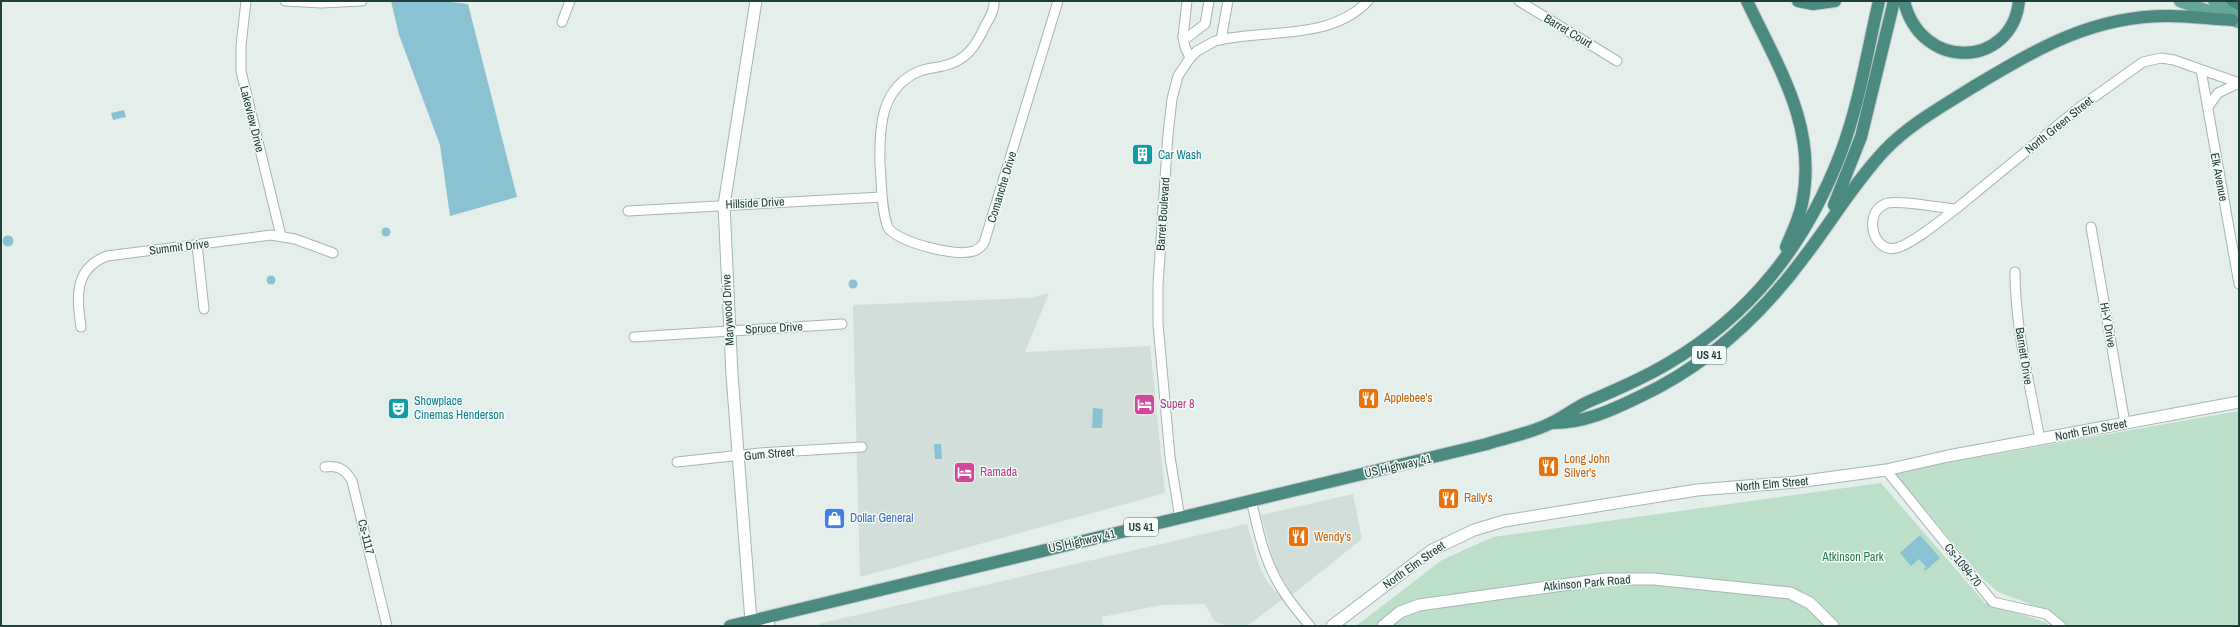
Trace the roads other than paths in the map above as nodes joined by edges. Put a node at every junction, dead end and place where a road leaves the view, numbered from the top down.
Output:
1 (246, 1) edge
2 (285, 1) edge
3 (362, 1) edge
4 (570, 1) edge
5 (756, 1) edge
6 (994, 1) edge
7 (1058, 1) edge
8 (1187, 1) edge
9 (1208, 1) edge
10 (1228, 1) edge
11 (1368, 1) edge
12 (1519, 1) edge
13 (1741, 1) edge
14 (1747, 1) edge
15 (1798, 1) edge
16 (1835, 1) edge
17 (1879, 1) edge
18 (1894, 1) edge
19 (1904, 1) edge
20 (2019, 1) edge
21 (2180, 1) edge
22 (2214, 1) edge
23 (2232, 1) edge
24 (2239, 4) edge
25 (2239, 10) edge
26 (2236, 21) edge
27 (562, 22) dead end
28 (1183, 37) junction
29 (1221, 40) junction
30 (1190, 58) junction
31 (1617, 61) dead end
32 (1776, 63) junction
33 (2201, 70) junction
34 (2239, 83) edge
35 (2208, 107) junction
36 (882, 197) junction
37 (724, 205) junction
38 (1955, 209) junction
39 (628, 211) dead end
40 (1825, 226) junction
41 (2091, 227) dead end
42 (282, 236) junction
43 (197, 245) junction
44 (333, 253) dead end
45 (2015, 272) dead end
46 (1774, 274) junction
47 (2239, 284) edge
48 (204, 309) dead end
49 (842, 324) dead end
50 (81, 327) dead end
51 (729, 331) junction
52 (634, 337) dead end
53 (2239, 402) edge
54 (2125, 423) junction
55 (1551, 424) junction
56 (2040, 440) junction
57 (862, 447) dead end
58 (739, 456) junction
59 (677, 462) dead end
60 (325, 467) dead end
61 (1886, 470) junction
62 (1251, 501) junction
63 (1180, 518) junction
64 (751, 621) junction
65 (768, 622) edge
66 (388, 626) edge
67 (730, 626) edge
68 (1310, 626) edge
69 (1332, 626) edge
70 (1383, 626) edge
71 (1833, 626) edge
72 (2061, 626) edge

1 - 42 street, Lakeview Drive
2 - 3 street
4 - 27 street
5 - 37 street, Marywood Drive
6 - 36 street
7 - 36 street, Comanche Drive
8 - 28 street
9 - 28 street
10 - 29 street
11 - 29 street, Barret Boulevard
12 - 31 street, Barret Court
13 - 32 highway
14 - 32 highway
15 - 16 highway
17 - 46 highway, US 41
18 - 40 highway, US 41
19 - 20 highway
21 - 26 main road
22 - 25 main road
23 - 24 highway
26 - 40 highway
28 - 30 street
29 - 30 street, Barret Boulevard
30 - 63 street, Barret Boulevard
32 - 46 highway
33 - 34 street, North Green Street
33 - 35 street, Elk Avenue
33 - 38 street, North Green Street
34 - 35 street
35 - 47 street, Elk Avenue
36 - 37 street, Hillside Drive
37 - 39 street, Hillside Drive
37 - 51 street, Marywood Drive
38 - 38 street, North Green Street
40 - 55 highway, US 41
41 - 54 street, Hi-Y Drive
42 - 43 street, Summit Drive
42 - 44 street, Summit Drive
43 - 48 street
43 - 50 street, Summit Drive
45 - 56 street, Barnett Drive
46 - 55 highway, US 41
49 - 51 street, Spruce Drive
51 - 52 street, Spruce Drive
51 - 58 street, Marywood Drive
53 - 54 street, North Elm Street
54 - 56 street, North Elm Street
55 - 62 highway, US Highway 41 / US 41
56 - 61 street, North Elm Street
57 - 58 street, Gum Street
58 - 59 street, Gum Street
58 - 64 street, Marywood Drive
60 - 66 street, Cs-1117
61 - 69 street, North Elm Street
61 - 72 street, Cs-1094-70
62 - 63 highway, US Highway 41 / US 41
62 - 68 street
63 - 65 highway, US Highway 41 / US 41
64 - 65 highway, US Highway 41 / US 41
64 - 67 highway, US Highway 41 / US 41
70 - 71 street, Atkinson Park Road

